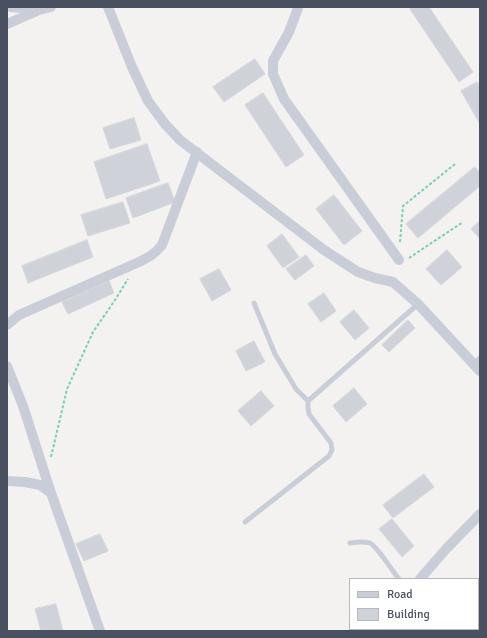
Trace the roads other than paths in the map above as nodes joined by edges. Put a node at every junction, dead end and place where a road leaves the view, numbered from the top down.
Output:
1 (11, 7) edge
2 (51, 7) edge
3 (108, 7) edge
4 (298, 7) edge
5 (39, 10) junction
6 (7, 24) edge
7 (196, 152) junction
8 (399, 260) road end
9 (254, 303) dead end
10 (418, 304) junction
11 (7, 325) edge
12 (478, 364) edge
13 (7, 366) edge
14 (308, 401) junction
15 (7, 481) edge
16 (51, 493) junction
17 (480, 514) edge
18 (245, 522) dead end
19 (350, 543) dead end
20 (397, 578) edge
21 (421, 578) edge
22 (100, 631) edge

1 - 5 street
2 - 5 street
3 - 7 street
4 - 8 street
5 - 6 street
7 - 10 street
7 - 11 street
9 - 14 lane
10 - 12 street
10 - 14 lane
13 - 16 street
14 - 18 lane
15 - 16 street
16 - 22 street
17 - 21 street
19 - 20 lane

